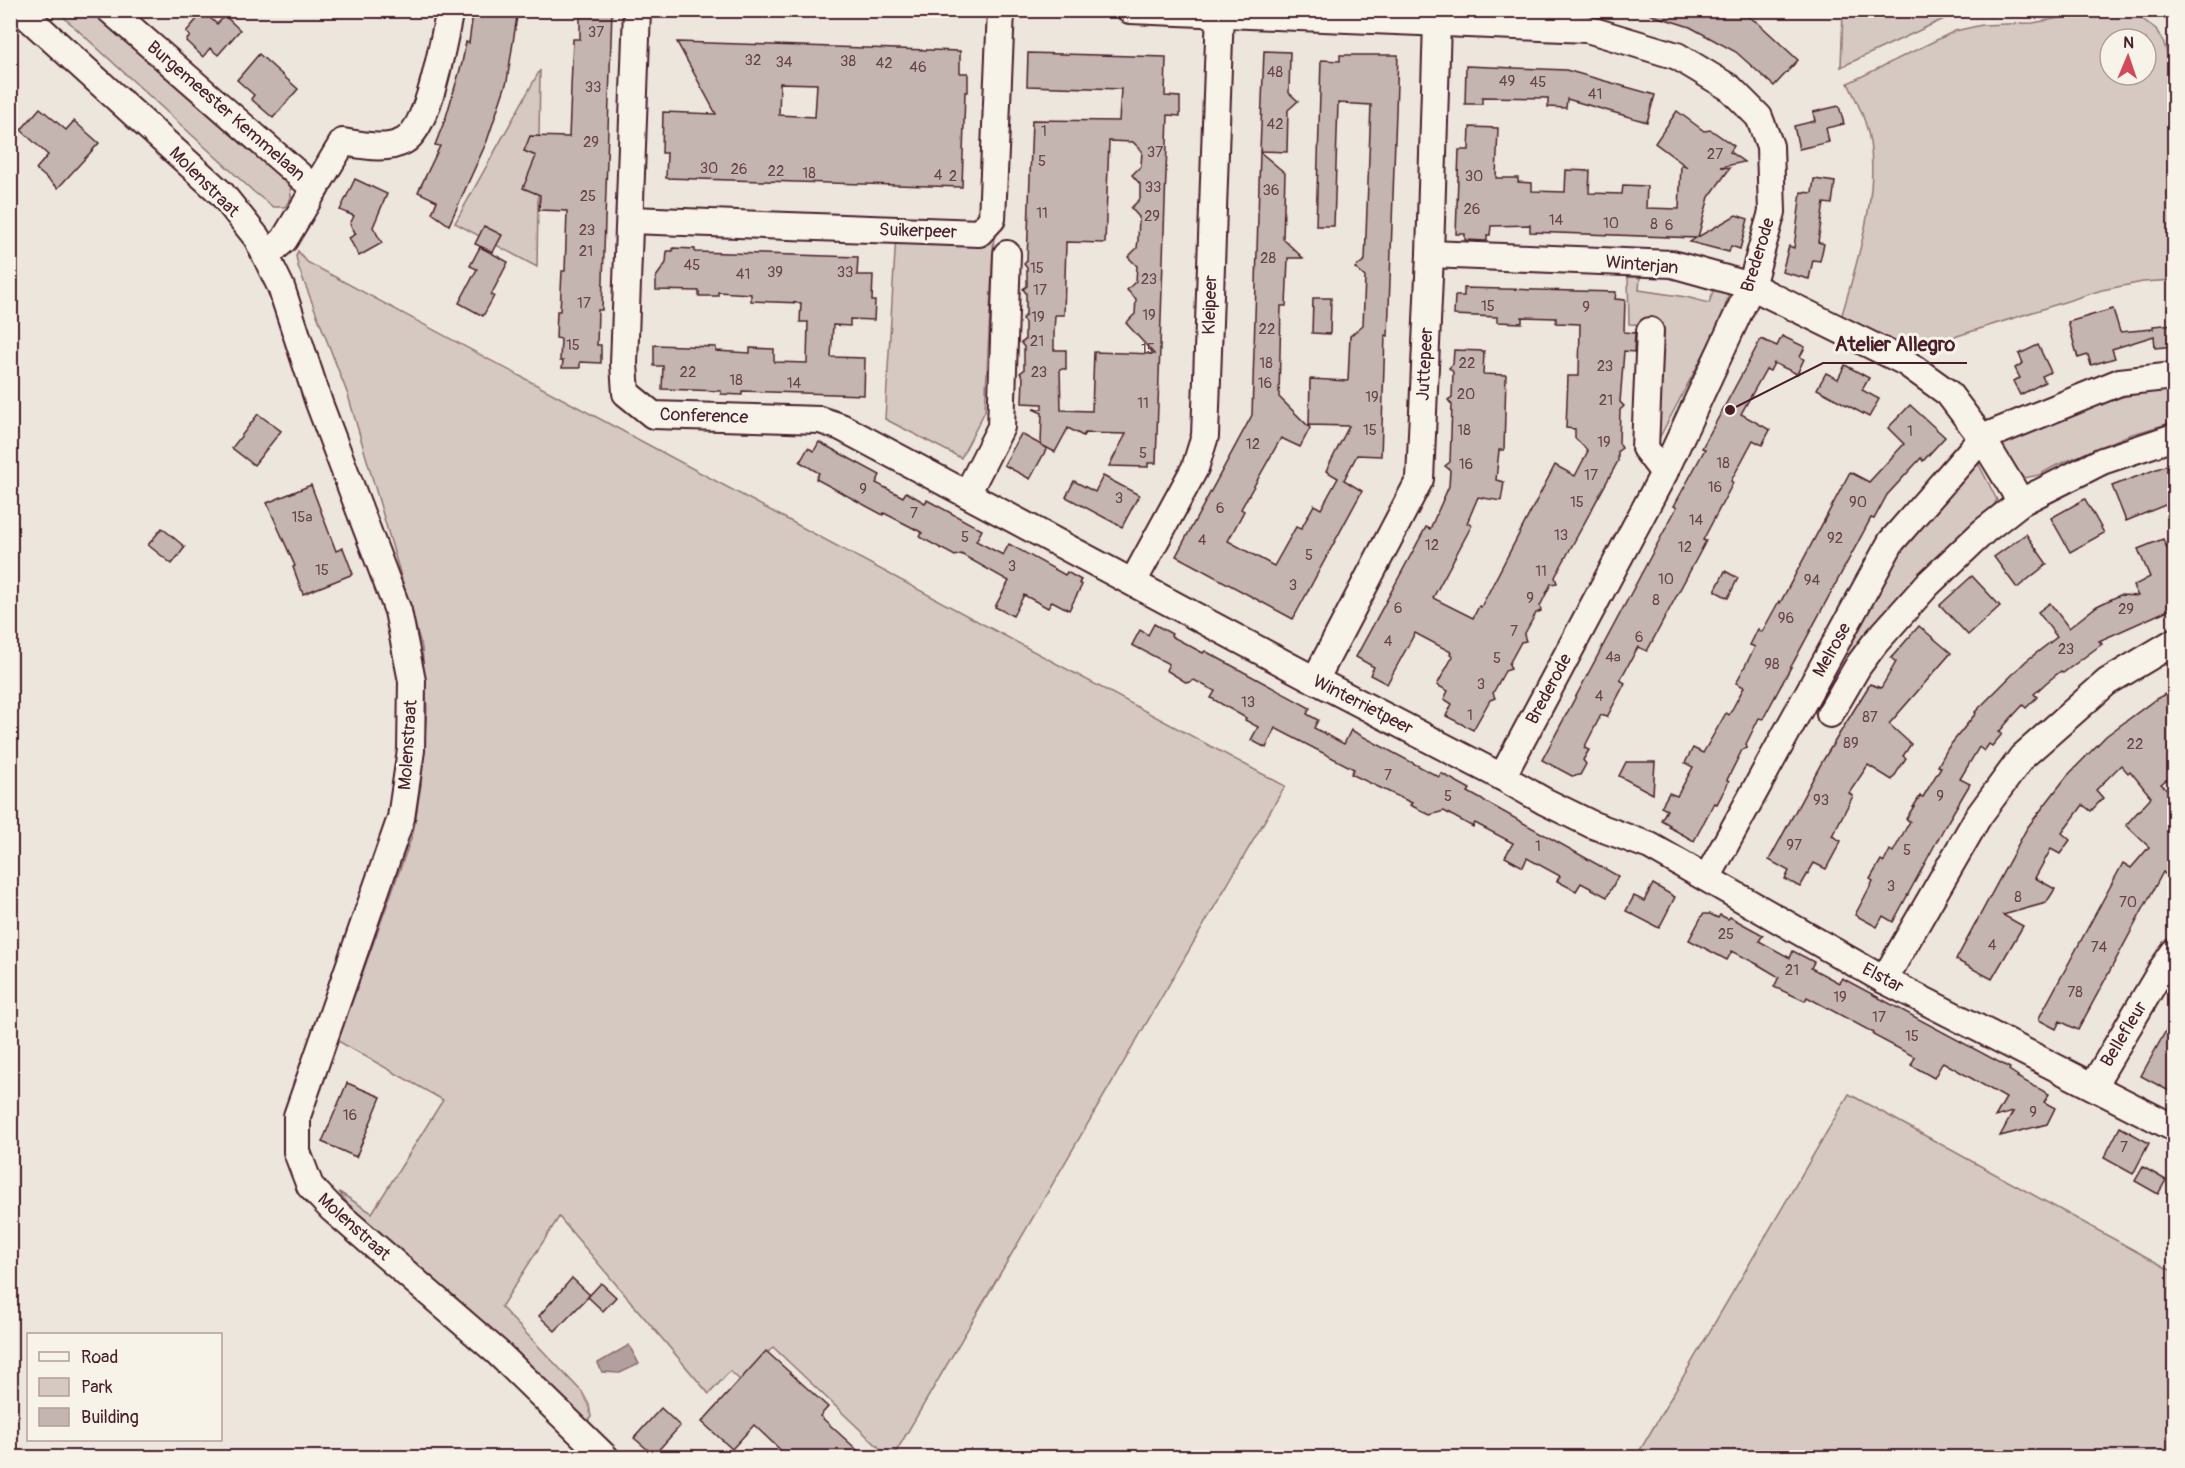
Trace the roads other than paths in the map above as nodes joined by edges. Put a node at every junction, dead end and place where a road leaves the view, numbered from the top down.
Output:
1 (20, 10) edge
2 (110, 10) edge
3 (450, 10) edge
4 (637, 10) edge
5 (1001, 10) edge
6 (1130, 10) edge
7 (1220, 12) edge
8 (1437, 22) junction
9 (315, 189) junction
10 (630, 220) junction
11 (1008, 254) dead end
12 (1430, 254) junction
13 (267, 255) junction
14 (1751, 286) junction
15 (1650, 331) dead end
16 (2175, 376) edge
17 (2175, 437) edge
18 (1982, 438) junction
19 (1664, 473) junction
20 (967, 494) junction
21 (2021, 502) junction
22 (1133, 582) junction
23 (2175, 642) edge
24 (1315, 680) junction
25 (1830, 714) dead end
26 (1502, 777) junction
27 (1593, 825) joint
28 (1707, 878) junction
29 (2175, 952) edge
30 (1884, 980) junction
31 (2093, 1086) junction
32 (2175, 1128) edge
33 (606, 1458) edge

1 - 13 street, Molenstraat
2 - 9 street, Burgemeester Kemmelaan
3 - 9 street, Burgemeester Kemmelaan
4 - 10 street, Conference
5 - 10 street, Suikerpeer
6 - 7 street
7 - 8 street, Brederode
7 - 22 street, Kleipeer
8 - 12 street, Juttepeer
8 - 14 street, Brederode
9 - 13 street, Burgemeester Kemmelaan
10 - 20 street, Conference
11 - 20 street
12 - 14 street, Winterjan
12 - 24 street, Juttepeer
13 - 33 street, Molenstraat
14 - 18 street, Winterjan
14 - 19 street, Brederode
15 - 19 street
16 - 18 street, Melrose
17 - 21 street, Melrose
18 - 21 street
18 - 28 street, Melrose
19 - 26 street, Brederode
20 - 22 street, Conference
21 - 25 street, Melrose
22 - 24 street, Winterrietpeer
23 - 30 street
24 - 26 street, Winterrietpeer
26 - 27 street, Winterrietpeer
27 - 28 street, Elstar
28 - 30 street, Elstar
29 - 31 street, Bellefleur
30 - 31 street, Elstar
31 - 32 street, Elstar

